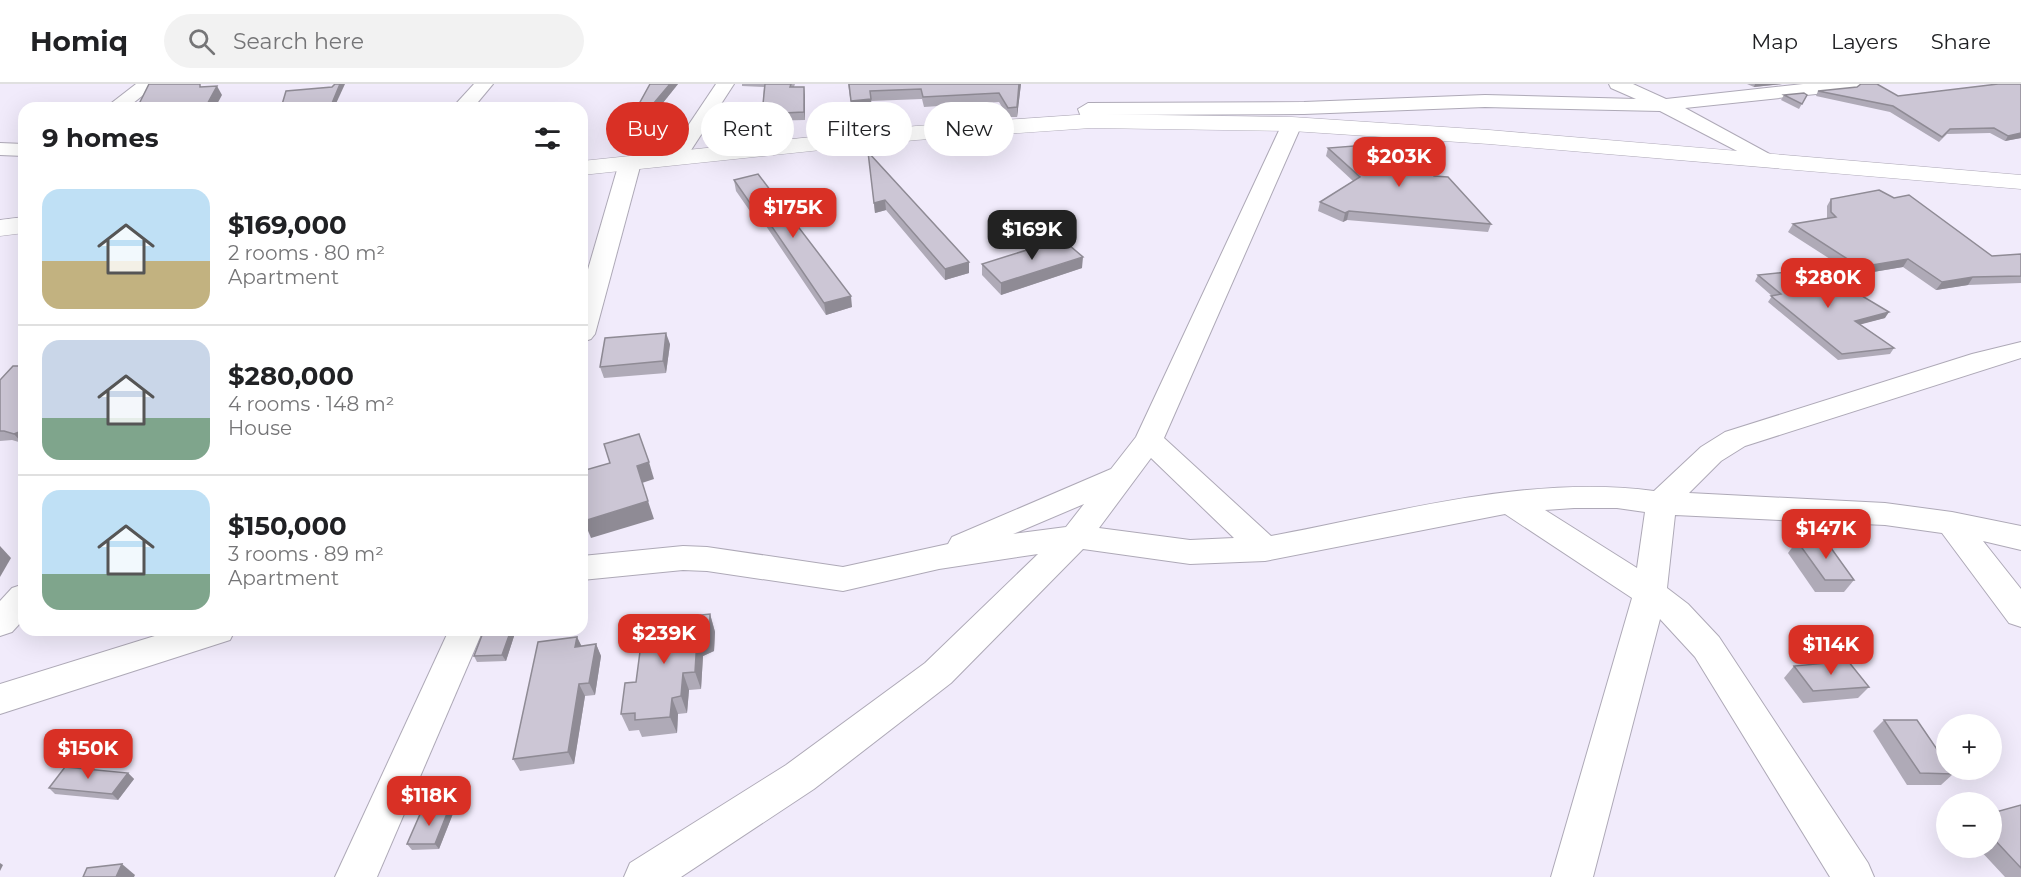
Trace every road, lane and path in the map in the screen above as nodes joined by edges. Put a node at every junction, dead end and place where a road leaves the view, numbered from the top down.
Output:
1 (148, 84) edge
2 (484, 84) edge
3 (725, 84) edge
4 (1618, 84) edge
5 (1854, 84) edge
6 (123, 102) edge
7 (468, 102) edge
8 (1664, 105) junction
9 (1087, 107) junction
10 (1292, 124) junction
11 (0, 149) edge
12 (18, 150) edge
13 (677, 157) junction
14 (1768, 160) junction
15 (630, 163) junction
16 (588, 167) edge
17 (2021, 182) edge
18 (18, 226) edge
19 (0, 228) edge
20 (591, 275) edge
21 (588, 295) edge
22 (2021, 350) edge
23 (1149, 440) junction
24 (1124, 476) junction
25 (1510, 502) junction
26 (1661, 503) junction
27 (1953, 523) junction
28 (1076, 537) junction
29 (2021, 538) edge
30 (1265, 549) junction
31 (939, 557) junction
32 (588, 567) edge
33 (1650, 593) junction
34 (18, 604) edge
35 (2021, 614) edge
36 (0, 623) edge
37 (199, 636) edge
38 (463, 636) edge
39 (0, 699) edge
40 (356, 877) edge
41 (645, 877) edge
42 (1572, 877) edge
43 (1853, 877) edge

1 - 6 street
2 - 7 street
3 - 13 street
4 - 8 street
5 - 8 street
8 - 9 street
8 - 14 street
9 - 10 main road
9 - 13 main road
10 - 14 main road
10 - 23 street
11 - 12 street
13 - 15 main road
14 - 17 main road
15 - 16 main road
15 - 20 street
18 - 19 main road
20 - 21 street
22 - 26 street
23 - 24 street
23 - 30 street
24 - 28 street
24 - 31 street
25 - 26 street
25 - 30 street
25 - 33 street
26 - 27 street
26 - 33 street
27 - 29 street
27 - 35 street
28 - 30 street
28 - 31 street
28 - 41 street
31 - 32 street
33 - 42 street
33 - 43 street
34 - 36 street
37 - 39 street
38 - 40 street

